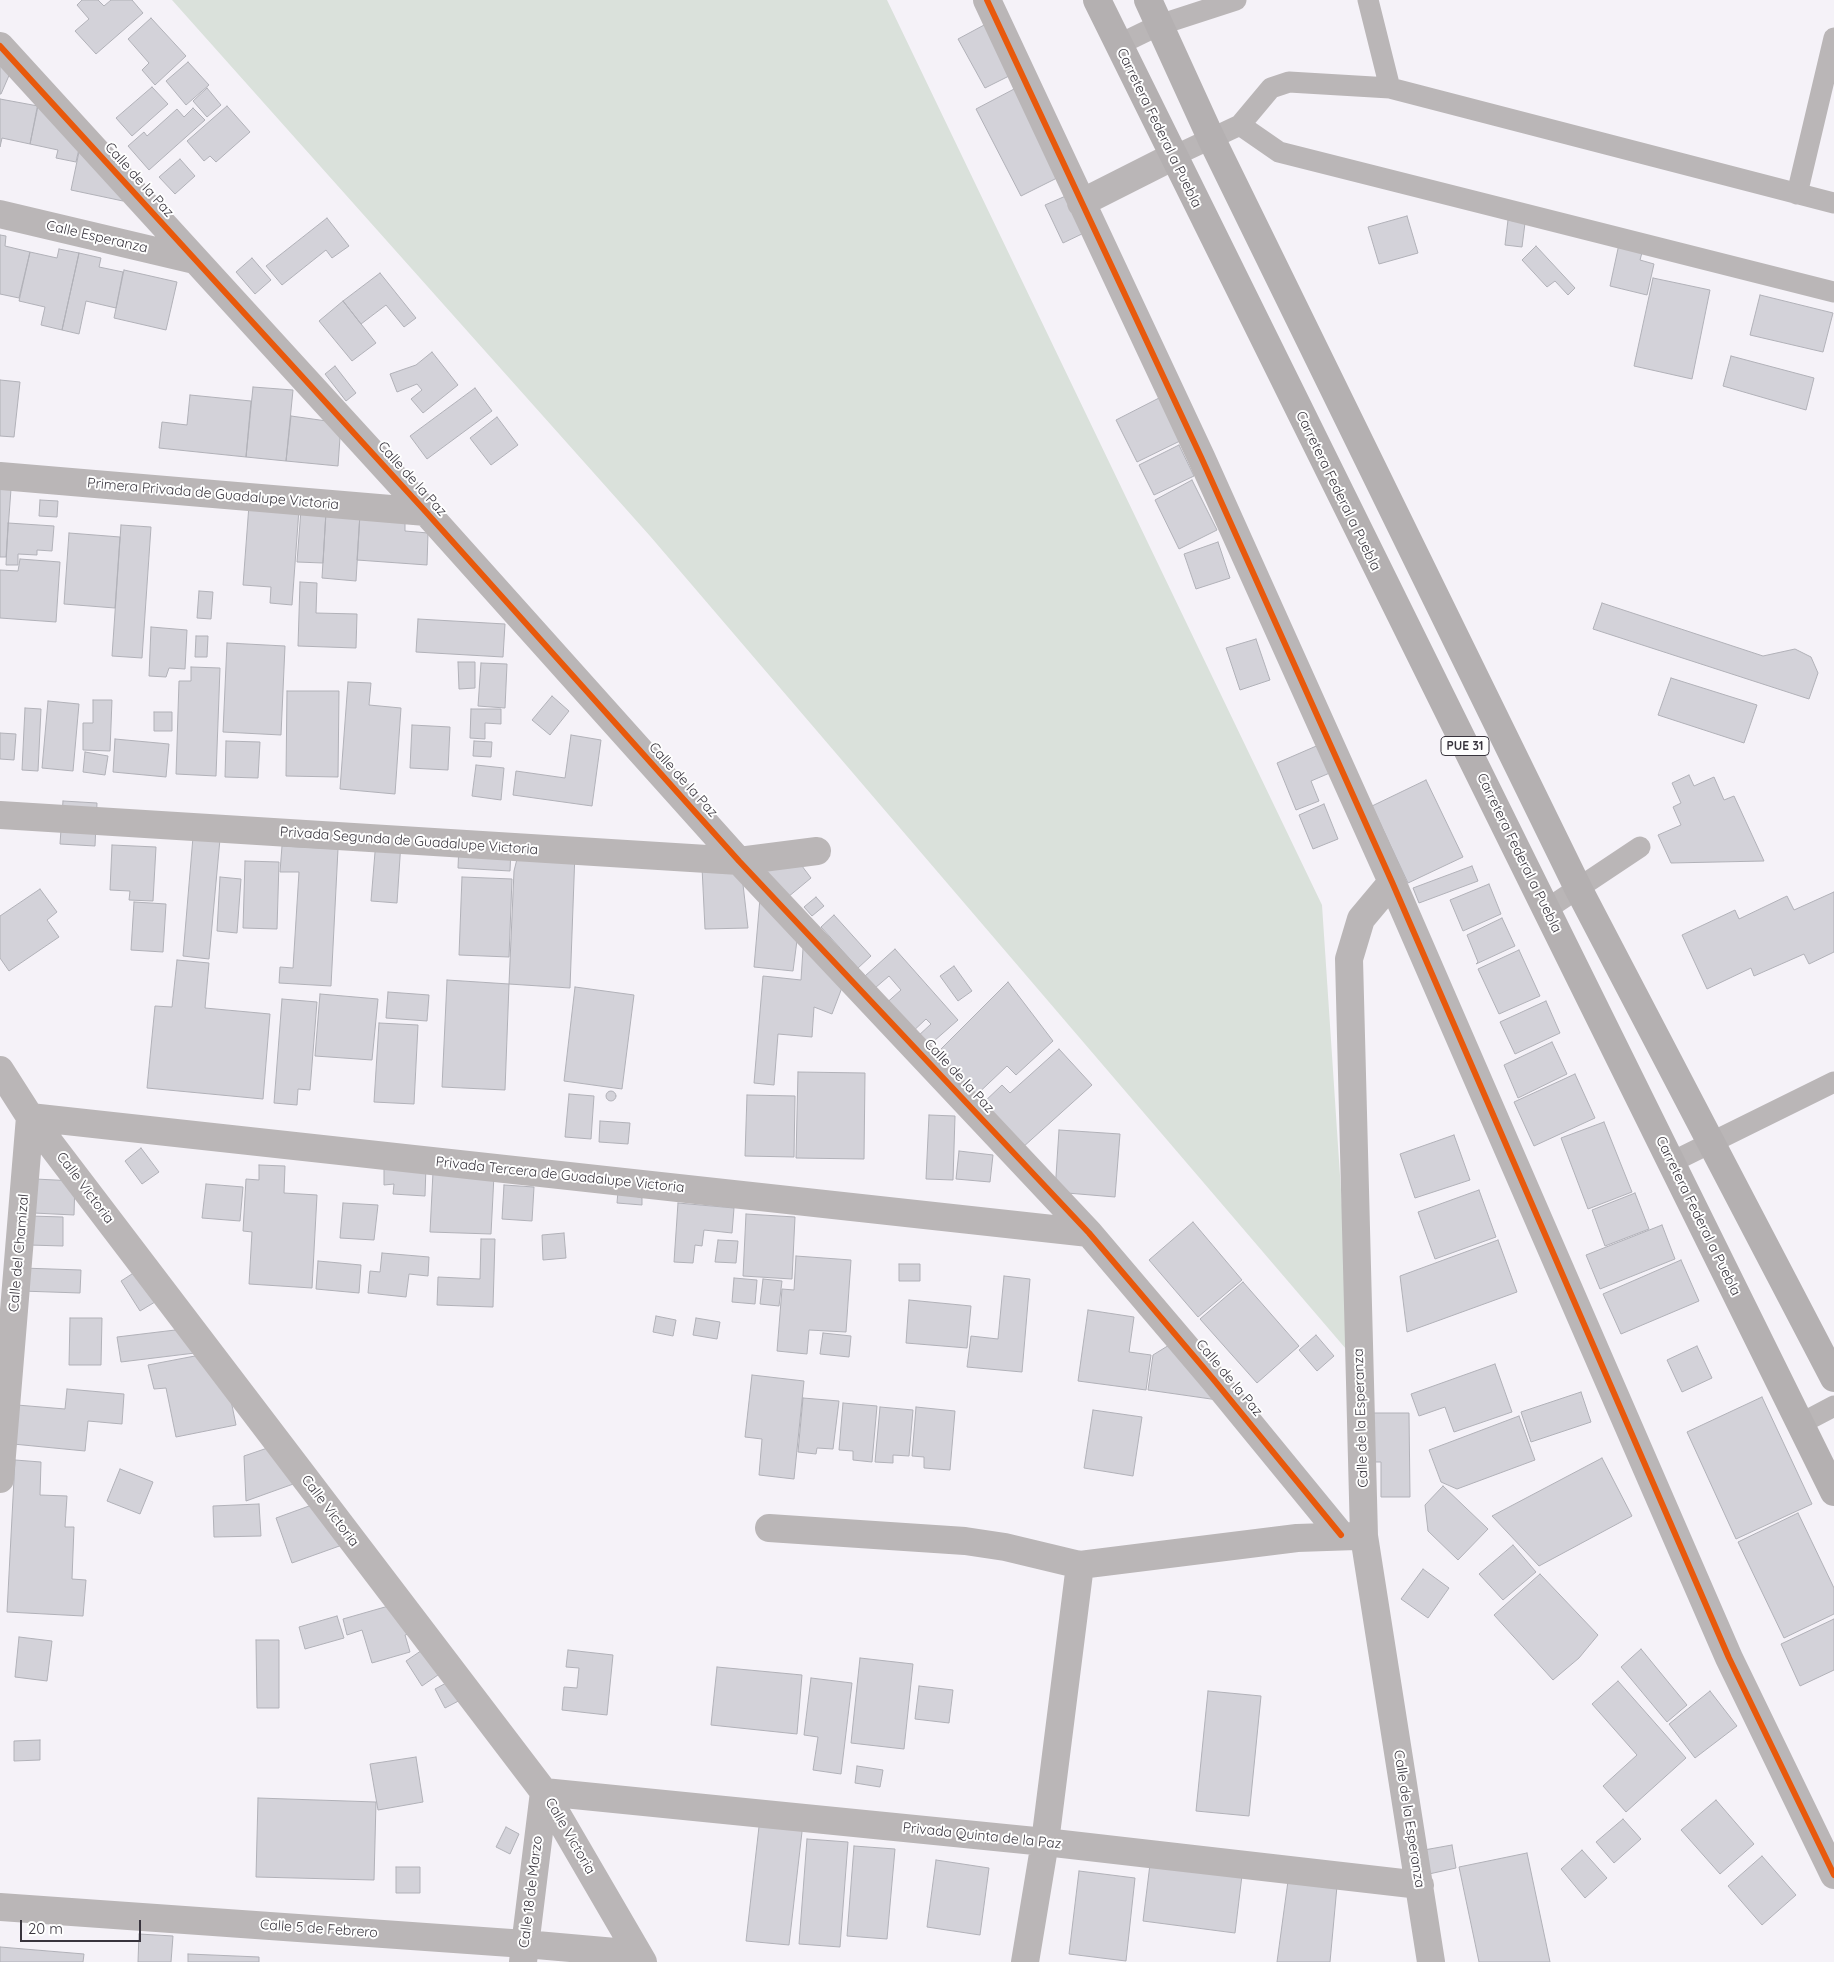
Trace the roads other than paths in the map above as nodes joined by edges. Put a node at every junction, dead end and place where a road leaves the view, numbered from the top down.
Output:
1 (987, 0) edge
2 (1096, 0) edge
3 (1148, 0) edge
4 (1236, 0) edge
5 (1368, 0) edge
6 (1159, 25) junction
7 (1834, 38) edge
8 (1118, 45) junction
9 (0, 46) edge
10 (1390, 88) junction
11 (1240, 125) junction
12 (1211, 138) junction
13 (1174, 156) junction
14 (1797, 194) junction
15 (1081, 203) junction
16 (1834, 204) edge
17 (0, 214) edge
18 (194, 260) junction
19 (1834, 292) edge
20 (0, 476) edge
21 (426, 512) junction
22 (0, 815) edge
23 (1640, 847) dead end
24 (817, 851) dead end
25 (739, 861) junction
26 (1392, 882) junction
27 (1579, 890) junction
28 (1547, 909) junction
29 (0, 1070) edge
30 (1834, 1082) edge
31 (30, 1117) junction
32 (1711, 1143) junction
33 (1672, 1162) junction
34 (1089, 1233) junction
35 (1834, 1378) edge
36 (1834, 1406) edge
37 (1800, 1424) junction
38 (0, 1479) edge
39 (1832, 1481) edge
40 (769, 1528) dead end
41 (1353, 1535) junction
42 (1080, 1565) junction
43 (544, 1792) junction
44 (1045, 1842) junction
45 (1834, 1875) edge
46 (1420, 1885) junction
47 (0, 1907) edge
48 (524, 1953) edge
49 (640, 1958) edge
50 (1025, 1962) edge
51 (1431, 1962) edge

1 - 15 street
2 - 8 main road, Carretera Federal a Puebla / PUE 31
3 - 6 main road, PUE 31
4 - 6 lane
5 - 10 lane
6 - 8 lane
6 - 12 main road, PUE 31
7 - 14 lane
8 - 13 main road, Carretera Federal a Puebla / PUE 31
9 - 18 street, Calle de la Paz
10 - 11 lane
10 - 14 lane
11 - 12 lane
11 - 19 lane
12 - 13 lane
12 - 27 main road, PUE 31
13 - 15 street
13 - 28 main road, Carretera Federal a Puebla / PUE 31
14 - 16 lane
15 - 26 street
17 - 18 street, Calle Esperanza
18 - 21 street, Calle de la Paz
20 - 21 street, Primera Privada de Guadalupe Victoria
21 - 25 street, Calle de la Paz
22 - 25 street, Privada Segunda de Guadalupe Victoria
23 - 27 lane
24 - 25 street, Privada Segunda de Guadalupe Victoria
25 - 34 street, Calle de la Paz
26 - 41 street, Calle de la Esperanza
26 - 45 street
27 - 28 lane
27 - 32 main road, PUE 31
28 - 33 main road, Carretera Federal a Puebla / PUE 31
29 - 31 street, Calle Victoria
30 - 32 lane
31 - 34 street, Privada Tercera de Guadalupe Victoria
31 - 38 street, Calle del Chamizal
31 - 43 street, Calle Victoria
32 - 33 lane
32 - 35 main road, PUE 31
33 - 37 main road, Carretera Federal a Puebla / PUE 31
34 - 41 street, Calle de la Paz
36 - 37 lane
37 - 39 main road, Carretera Federal a Puebla / PUE 31
40 - 42 street
41 - 42 street
41 - 46 street, Calle de la Esperanza
42 - 44 street
43 - 44 street, Privada Quinta de la Paz
43 - 48 street, Calle 18 de Marzo
43 - 49 street, Calle Victoria
44 - 46 street, Privada Quinta de la Paz
44 - 50 street
46 - 51 street, Calle de la Esperanza
47 - 48 street, Calle 5 de Febrero
48 - 49 street, Calle 5 de Febrero

